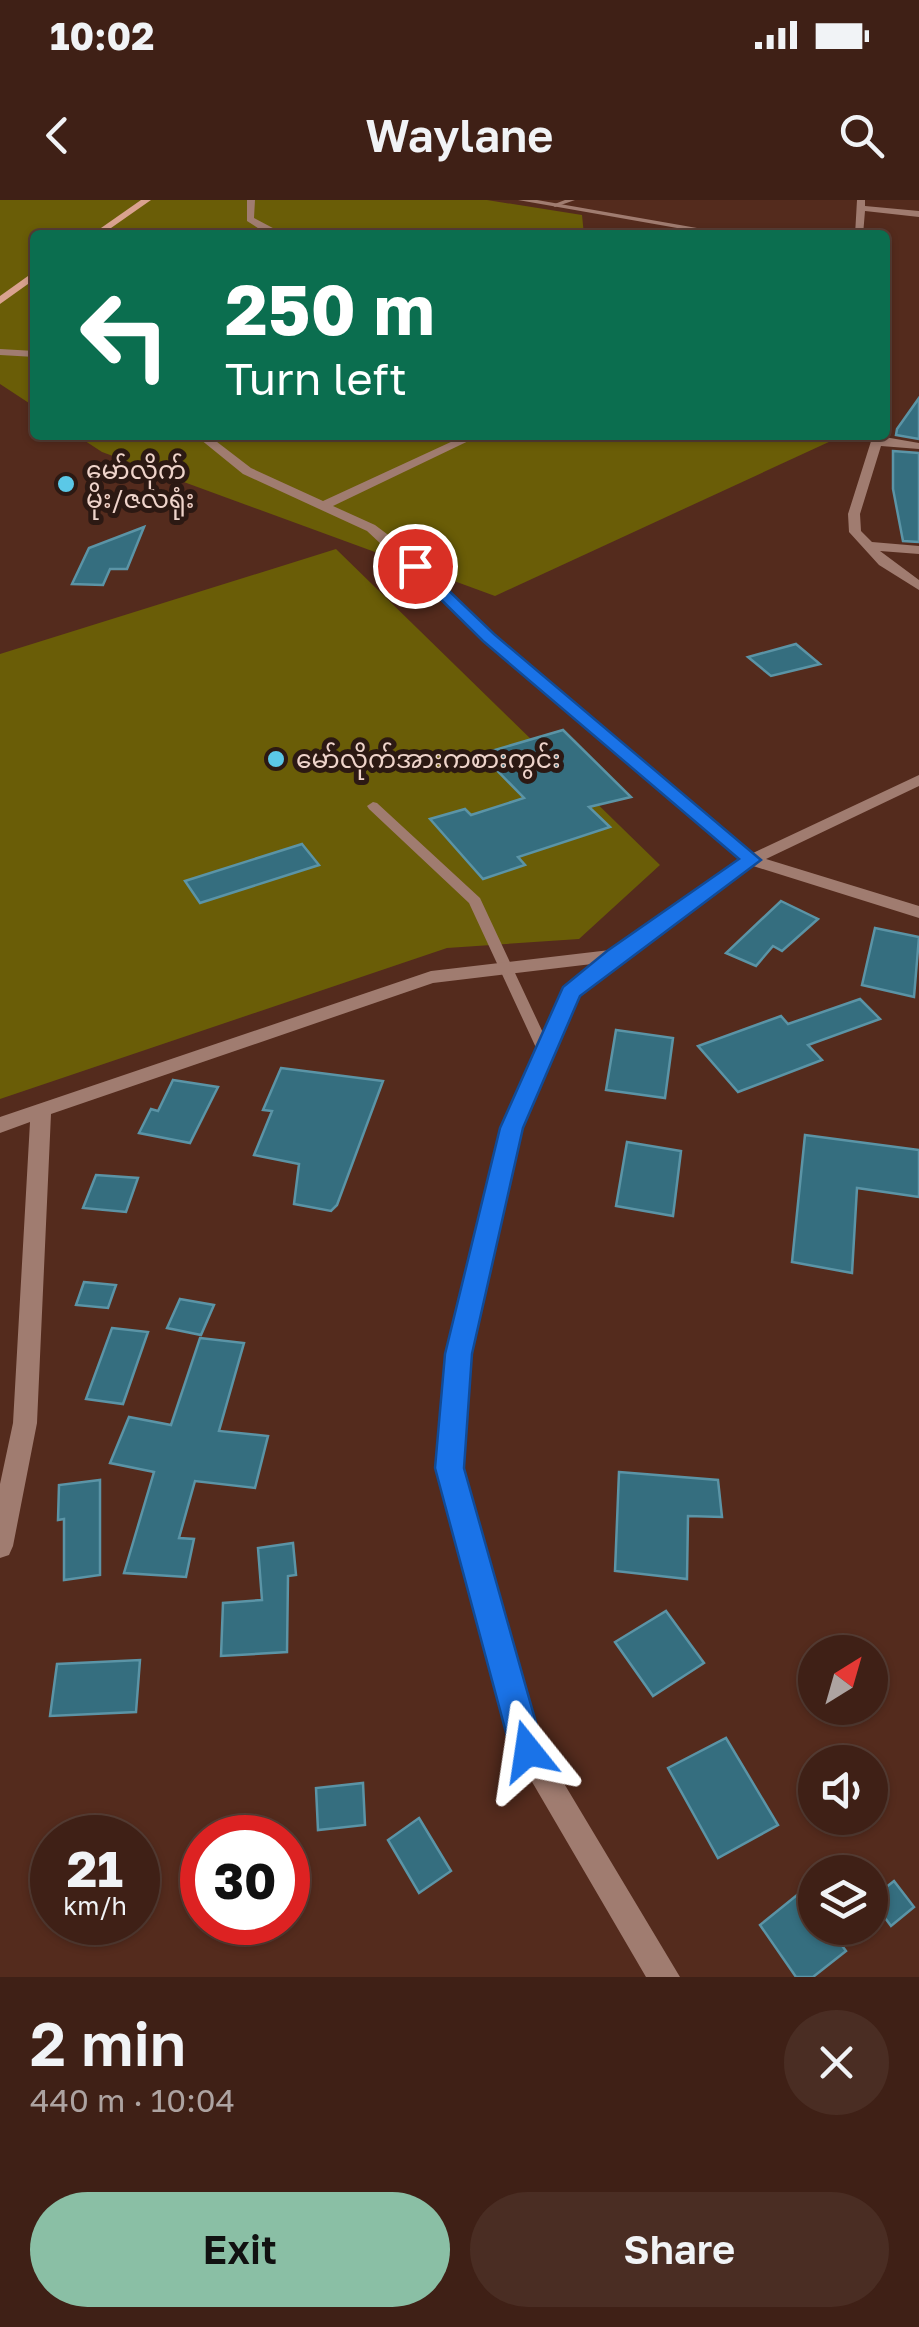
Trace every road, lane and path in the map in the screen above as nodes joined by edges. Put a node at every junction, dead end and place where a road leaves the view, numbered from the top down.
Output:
1 (147, 200) edge
2 (250, 200) edge
3 (522, 200) edge
4 (572, 200) edge
5 (861, 204) edge
6 (555, 205) junction
7 (919, 214) edge
8 (102, 230) edge
9 (267, 230) edge
10 (703, 230) edge
11 (860, 230) edge
12 (30, 278) edge
13 (0, 301) edge
14 (0, 352) edge
15 (30, 354) edge
16 (208, 440) edge
17 (465, 440) edge
18 (877, 440) edge
19 (888, 440) edge
20 (919, 446) edge
21 (322, 506) junction
22 (868, 546) junction
23 (919, 550) edge
24 (919, 586) edge
25 (919, 780) edge
26 (373, 806) dead end
27 (751, 860) junction
28 (919, 912) edge
29 (614, 956) junction
30 (508, 968) junction
31 (545, 1052) junction
32 (41, 1110) junction
33 (0, 1125) edge
34 (0, 1546) edge
35 (664, 1977) edge

1 - 8 main road
2 - 9 street
3 - 6 street
4 - 6 lane
5 - 7 street
5 - 11 street
6 - 10 street
12 - 13 main road
14 - 15 street
16 - 21 street
17 - 21 street
18 - 22 street
19 - 20 street
21 - 27 street
22 - 23 street
22 - 24 street
25 - 27 street
26 - 30 lane
27 - 28 street
27 - 29 street
29 - 30 street
29 - 31 street
30 - 31 lane
30 - 32 street
31 - 35 street
32 - 33 street
32 - 34 street

